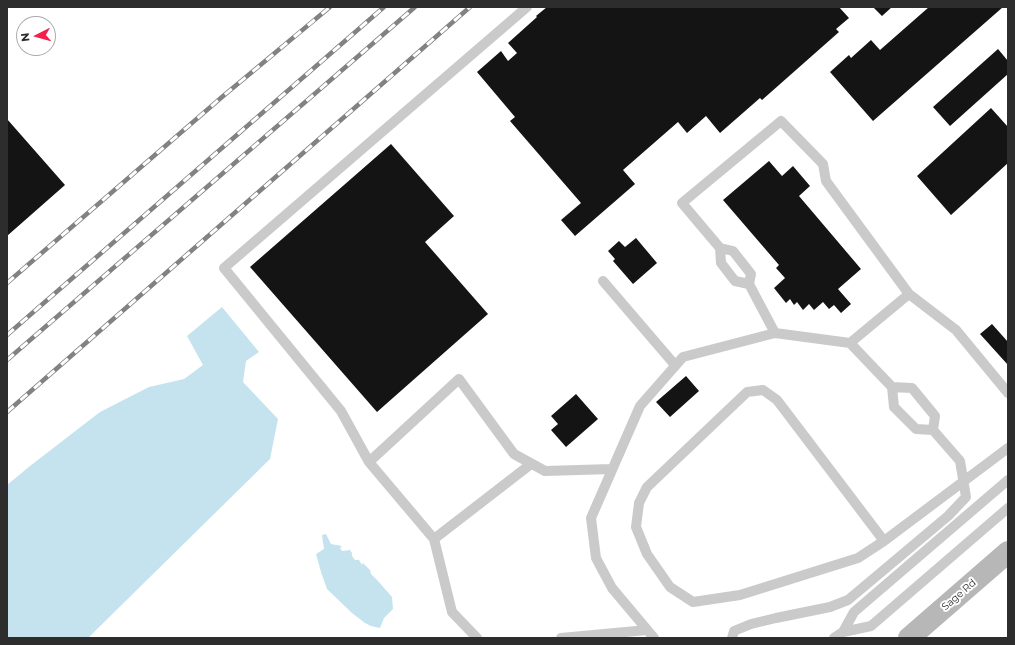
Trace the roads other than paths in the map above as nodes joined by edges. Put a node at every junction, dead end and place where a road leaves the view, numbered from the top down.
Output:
1 (527, 7) edge
2 (720, 248) junction
3 (603, 281) dead end
4 (749, 284) junction
5 (909, 294) junction
6 (775, 333) junction
7 (850, 344) junction
8 (676, 365) junction
9 (892, 387) junction
10 (1008, 393) edge
11 (933, 430) junction
12 (1008, 448) edge
13 (368, 462) junction
14 (531, 464) junction
15 (612, 469) junction
16 (1008, 480) edge
17 (963, 481) junction
18 (1008, 508) edge
19 (434, 539) junction
20 (884, 541) junction
21 (1008, 552) edge
22 (647, 630) junction
23 (843, 632) junction
24 (477, 638) edge
25 (561, 638) edge
26 (654, 638) edge
27 (732, 638) edge
28 (834, 638) edge
29 (909, 638) edge

1 - 13 lane
2 - 4 lane
2 - 4 lane
2 - 5 lane
3 - 8 lane
4 - 6 lane
5 - 7 lane
5 - 10 lane
6 - 7 lane
6 - 8 lane
7 - 9 lane
8 - 15 lane
9 - 11 lane
9 - 11 lane
11 - 17 lane
12 - 17 lane
13 - 14 lane
13 - 19 lane
14 - 15 lane
14 - 19 lane
15 - 22 lane
16 - 23 lane
17 - 20 lane
17 - 27 lane
18 - 23 lane
19 - 24 lane
20 - 20 lane
21 - 29 main road, Sage Rd
22 - 25 lane
22 - 26 lane
23 - 28 lane

